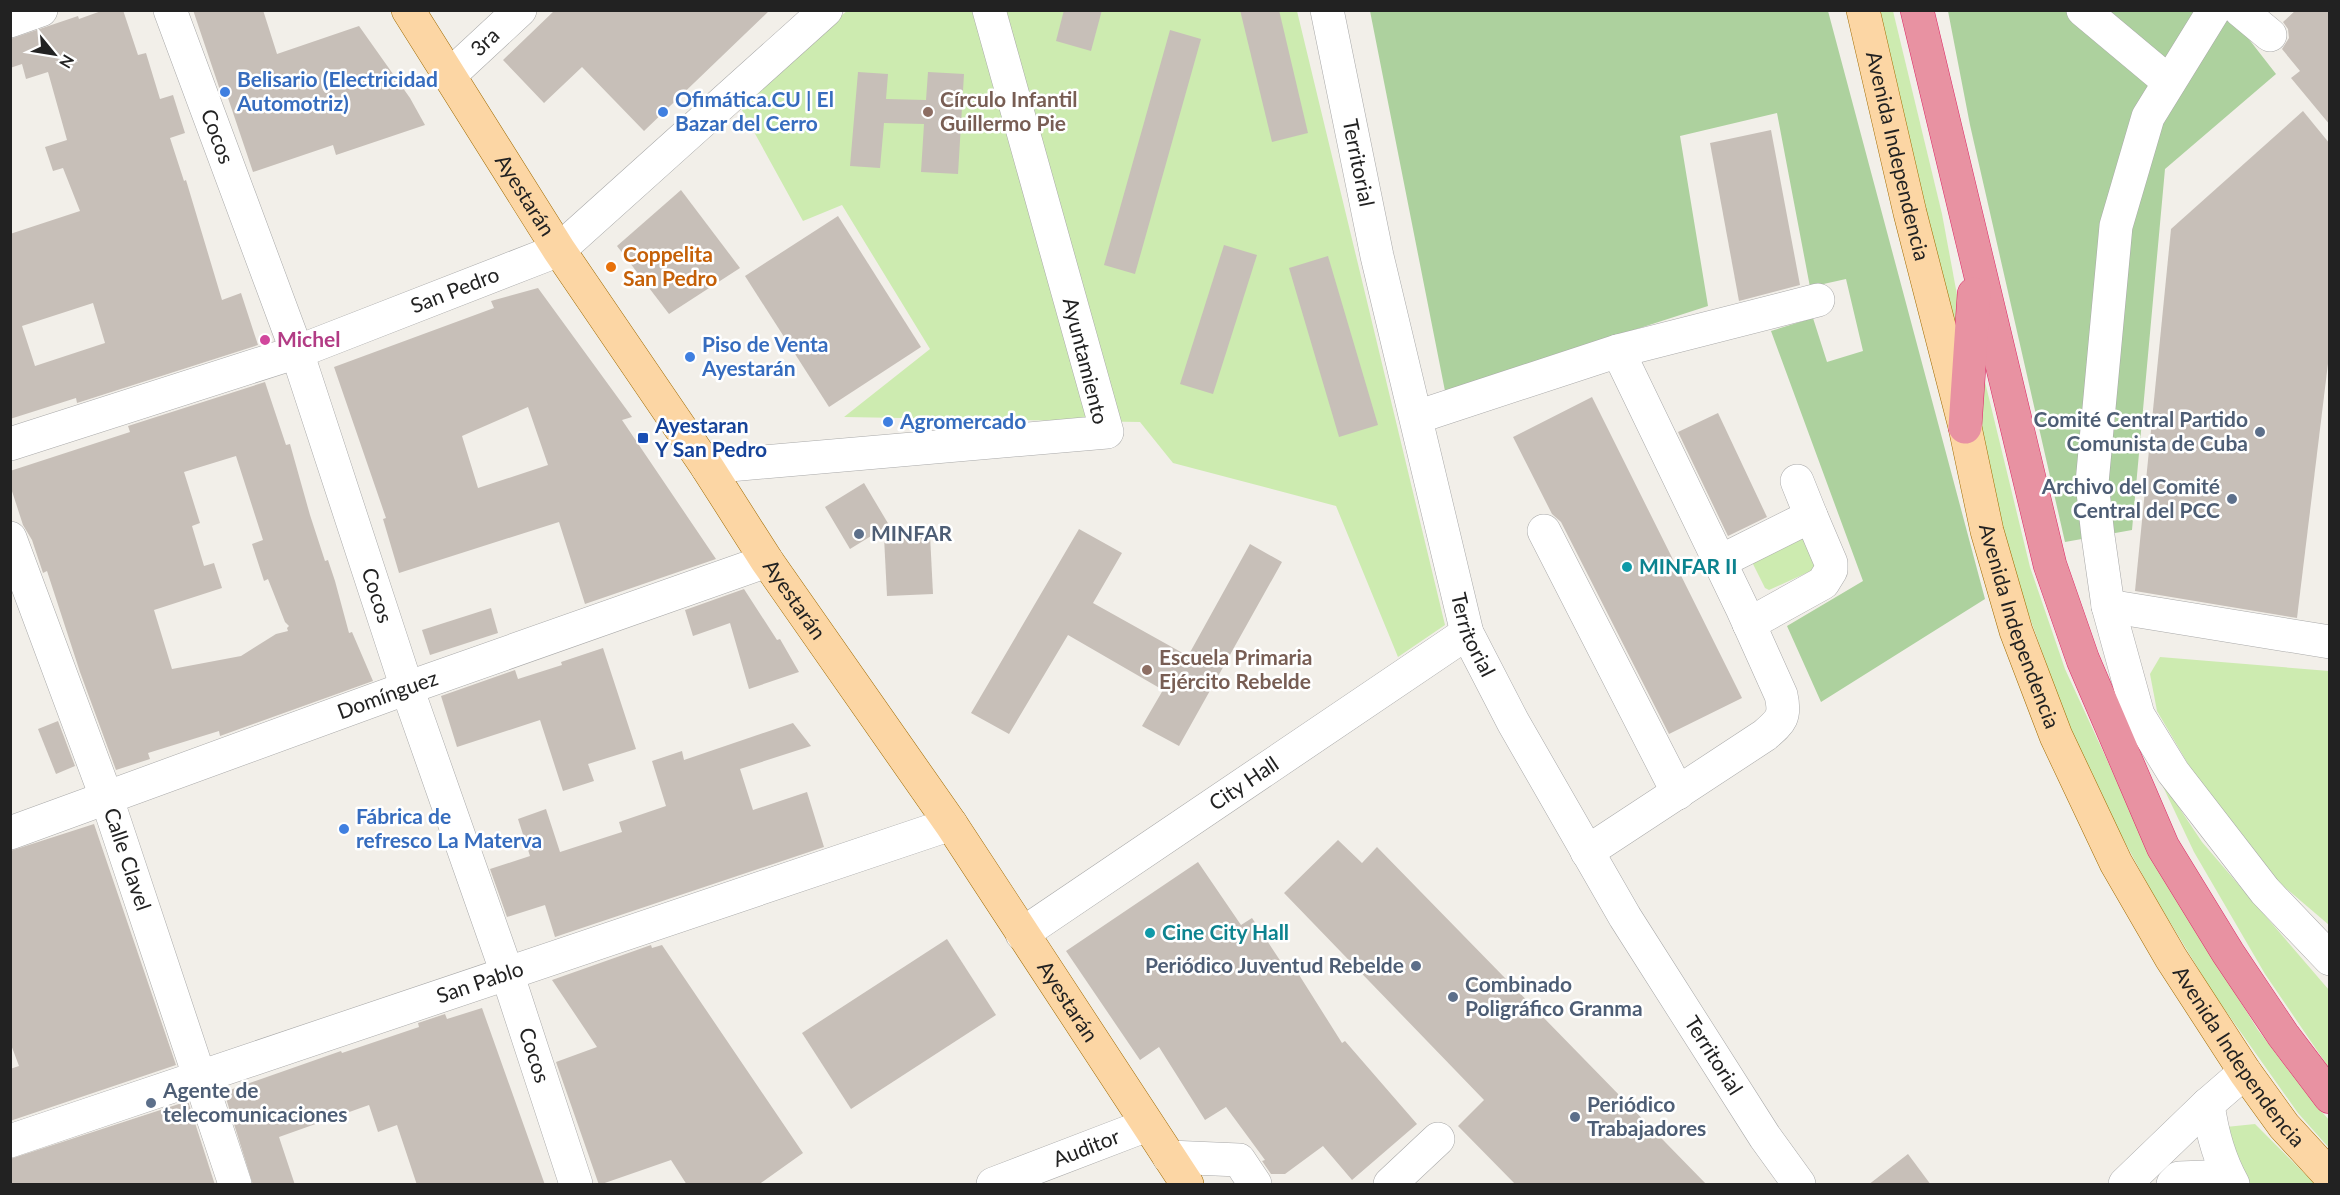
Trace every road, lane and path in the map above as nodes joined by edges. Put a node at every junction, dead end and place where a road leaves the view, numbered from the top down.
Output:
1 (41, 10) edge
2 (170, 10) edge
3 (408, 10) edge
4 (520, 10) edge
5 (826, 10) edge
6 (989, 10) edge
7 (1327, 10) edge
8 (1863, 10) edge
9 (1917, 10) edge
10 (2083, 10) edge
11 (2214, 10) edge
12 (2240, 10) edge
13 (10, 21) edge
14 (2270, 34) dead end
15 (450, 75) junction
16 (2169, 82) junction
17 (559, 250) junction
18 (1977, 263) junction
19 (1818, 300) dead end
20 (1618, 351) junction
21 (297, 352) junction
22 (1417, 417) junction
23 (1965, 427) junction
24 (10, 444) edge
25 (707, 467) junction
26 (1797, 481) dead end
27 (1811, 516) junction
28 (1544, 531) dead end
29 (10, 538) edge
30 (767, 561) junction
31 (1719, 562) junction
32 (2108, 606) junction
33 (1749, 624) junction
34 (1467, 633) junction
35 (2330, 642) edge
36 (407, 688) junction
37 (1678, 793) junction
38 (107, 799) junction
39 (951, 824) junction
40 (10, 833) edge
41 (1587, 852) junction
42 (1023, 934) junction
43 (2330, 959) edge
44 (507, 973) junction
45 (2245, 1072) junction
46 (199, 1076) junction
47 (2330, 1097) edge
48 (2208, 1104) junction
49 (1147, 1125) junction
50 (1438, 1139) dead end
51 (10, 1141) edge
52 (1169, 1157) junction
53 (2330, 1176) edge
54 (235, 1185) edge
55 (576, 1185) edge
56 (993, 1185) edge
57 (1187, 1185) edge
58 (1255, 1185) edge
59 (1390, 1185) edge
60 (1799, 1185) edge
61 (2125, 1185) edge
62 (2173, 1185) edge
63 (2213, 1185) edge
64 (2233, 1185) edge

1 - 13 street
2 - 21 street, Cocos
3 - 15 main road, Ayestarán
4 - 15 street, 3ra
5 - 17 street, San Pedro
6 - 25 street, Ayuntamiento
7 - 22 street, Territorial
8 - 23 main road, Avenida Independencia
9 - 18 highway
10 - 16 street
11 - 16 street
12 - 14 street
15 - 17 main road, Ayestarán
16 - 32 street
17 - 21 street, San Pedro
17 - 25 main road, Ayestarán
18 - 23 highway
18 - 47 highway
19 - 20 street
20 - 22 street
20 - 31 street
21 - 24 street, San Pedro
21 - 36 street, Cocos
22 - 34 street, Territorial
23 - 45 main road, Avenida Independencia
25 - 30 main road, Ayestarán
26 - 27 street
27 - 31 street
27 - 33 street
28 - 37 street
29 - 38 street, Calle Clavel
30 - 36 street, Domínguez
30 - 39 main road, Ayestarán
31 - 33 street
32 - 35 street
32 - 43 street
33 - 37 street
34 - 41 street, Territorial
34 - 42 street, City Hall
36 - 38 street, Domínguez
36 - 44 street, Cocos
37 - 41 street
38 - 40 street, Domínguez
38 - 46 street, Calle Clavel
39 - 42 main road, Ayestarán
39 - 44 street, San Pablo
41 - 60 street, Territorial
42 - 49 main road, Ayestarán
44 - 46 street, San Pablo
44 - 55 street, Cocos
45 - 48 street
45 - 53 main road, Avenida Independencia
46 - 51 street, San Pablo
46 - 54 street, Calle Clavel
48 - 61 street
48 - 64 street
49 - 52 main road, Ayestarán
49 - 56 street, Auditor
50 - 59 street
52 - 57 main road, Ayestarán
52 - 58 street
62 - 63 street

